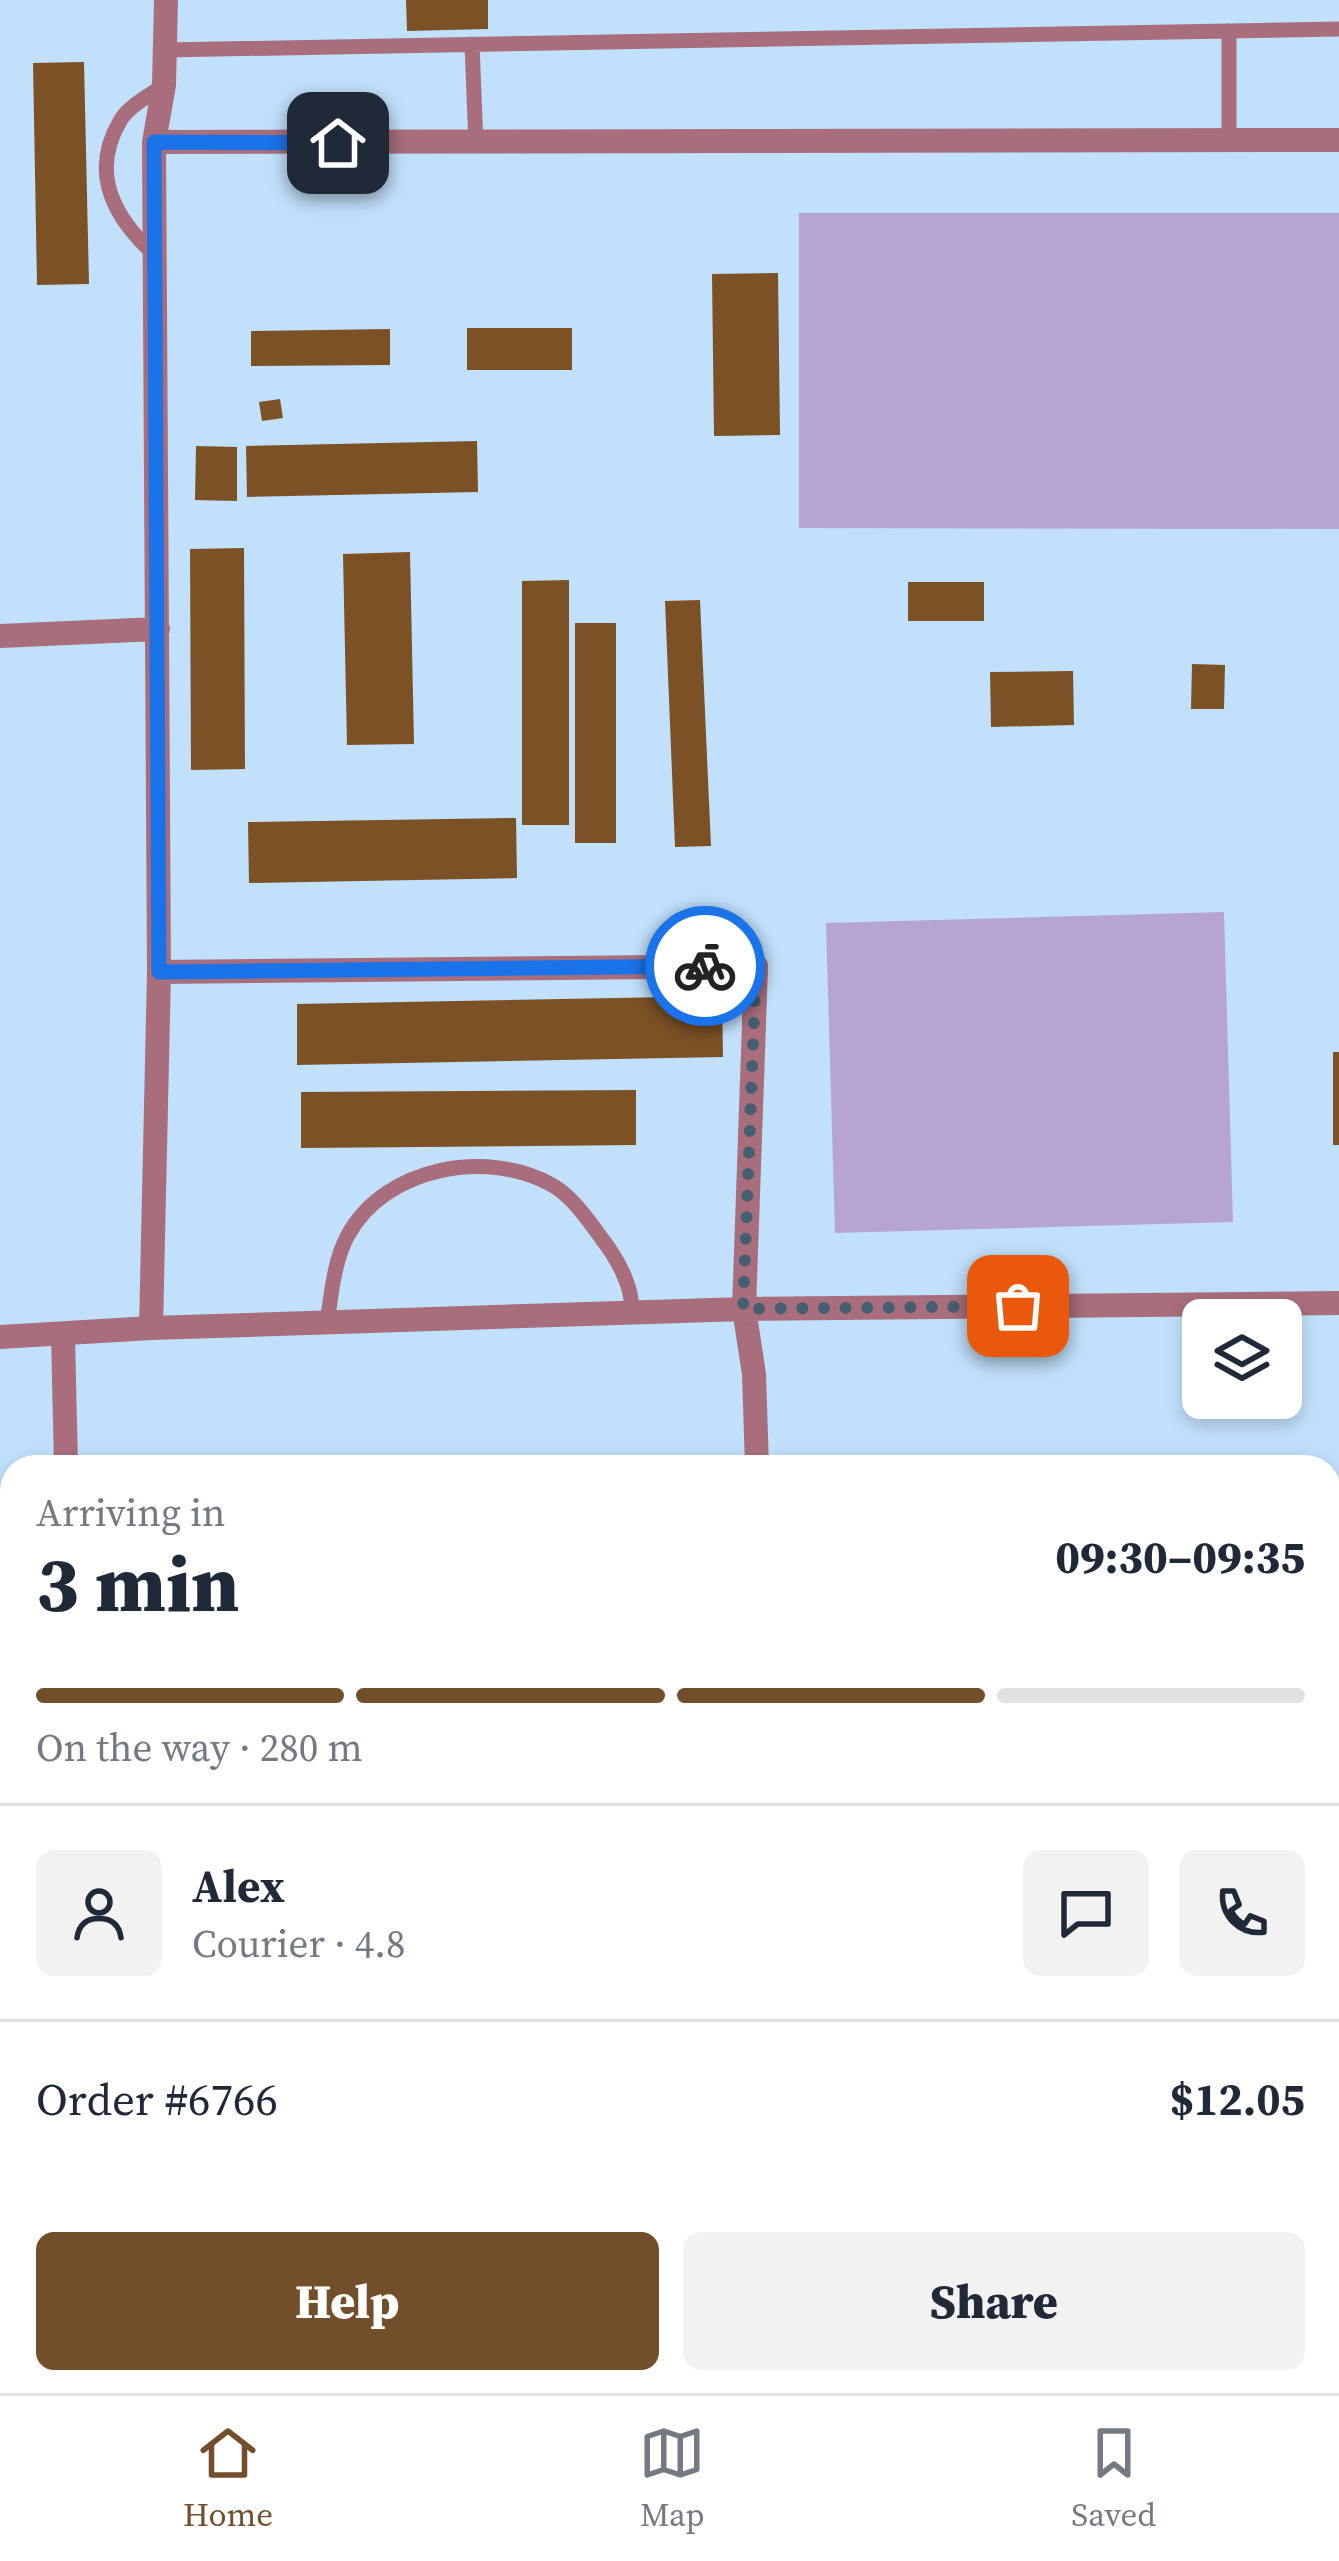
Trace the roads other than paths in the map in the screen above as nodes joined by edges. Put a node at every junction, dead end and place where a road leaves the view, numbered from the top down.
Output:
1 (166, 0) edge
2 (1339, 29) edge
3 (1229, 31) junction
4 (472, 44) junction
5 (165, 50) junction
6 (164, 85) junction
7 (1339, 140) edge
8 (1229, 141) junction
9 (154, 142) junction
10 (476, 145) junction
11 (155, 255) junction
12 (158, 629) junction
13 (0, 636) edge
14 (159, 972) junction
15 (1339, 1303) edge
16 (743, 1309) junction
17 (631, 1314) junction
18 (327, 1324) junction
19 (151, 1328) junction
20 (63, 1335) junction
21 (0, 1336) edge
22 (66, 1455) edge
23 (757, 1455) edge

1 - 5 street
2 - 3 lane
3 - 4 lane
3 - 8 lane
4 - 5 lane
4 - 10 lane
5 - 6 street
6 - 9 street
6 - 11 lane
7 - 8 street
8 - 10 street
9 - 10 street
9 - 11 street
11 - 12 street
12 - 13 street
12 - 14 street
14 - 16 street
14 - 19 street
15 - 16 street
16 - 17 street
16 - 23 street
17 - 18 street
17 - 18 lane
18 - 19 street
19 - 20 street
20 - 21 street
20 - 22 street

